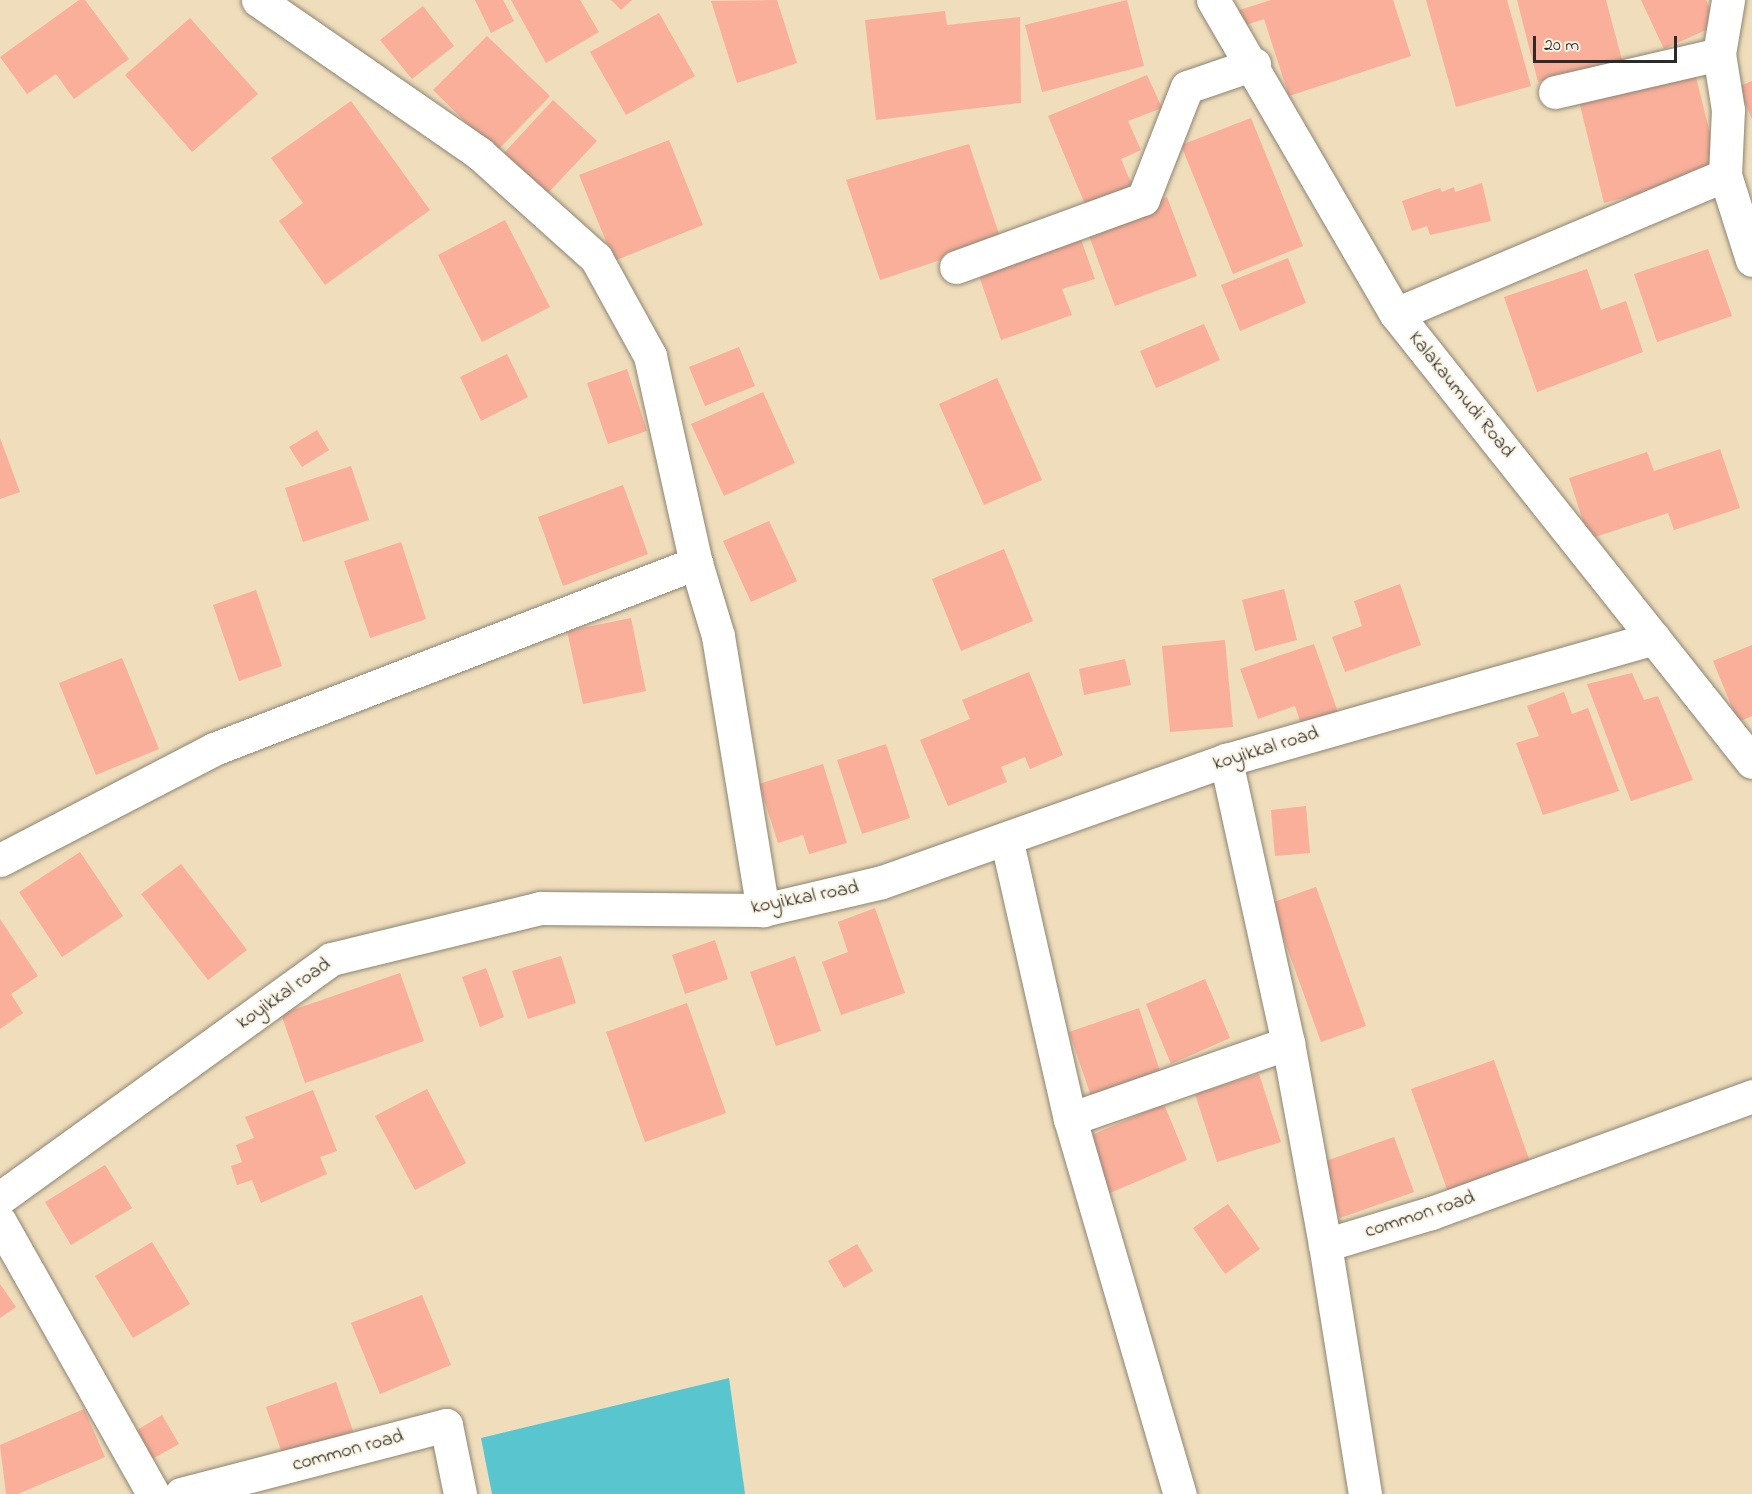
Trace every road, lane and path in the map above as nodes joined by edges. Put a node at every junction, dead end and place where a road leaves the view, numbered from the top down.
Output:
1 (258, 0) edge
2 (1213, 0) edge
3 (1728, 0) edge
4 (1719, 54) junction
5 (1254, 64) junction
6 (1555, 92) dead end
7 (1725, 175) junction
8 (1752, 260) edge
9 (956, 267) dead end
10 (1396, 314) junction
11 (696, 563) junction
12 (1654, 638) junction
13 (1226, 760) junction
14 (1752, 762) edge
15 (1007, 842) junction
16 (0, 860) edge
17 (763, 910) junction
18 (1288, 1043) junction
19 (1752, 1096) edge
20 (1070, 1119) junction
21 (0, 1198) edge
22 (0, 1222) edge
23 (1325, 1245) junction
24 (153, 1494) edge
25 (181, 1494) edge
26 (460, 1494) edge
27 (1180, 1494) edge
28 (1365, 1494) edge

1 - 11 street
2 - 5 street, Kalakaumudi Road
3 - 4 street
4 - 6 street
4 - 7 street
5 - 9 street
5 - 10 street, Kalakaumudi Road
7 - 8 street
7 - 10 street
10 - 12 street, Kalakaumudi Road
11 - 16 street
11 - 17 street
12 - 13 street, koyikkal road
12 - 14 street, Kalakaumudi Road
13 - 15 street, koyikkal road
13 - 18 street
15 - 17 street, koyikkal road
15 - 20 street
17 - 21 street, koyikkal road
18 - 20 street
18 - 23 street
19 - 23 street, common road
20 - 27 street
22 - 24 street
23 - 28 street
25 - 26 street, common road

